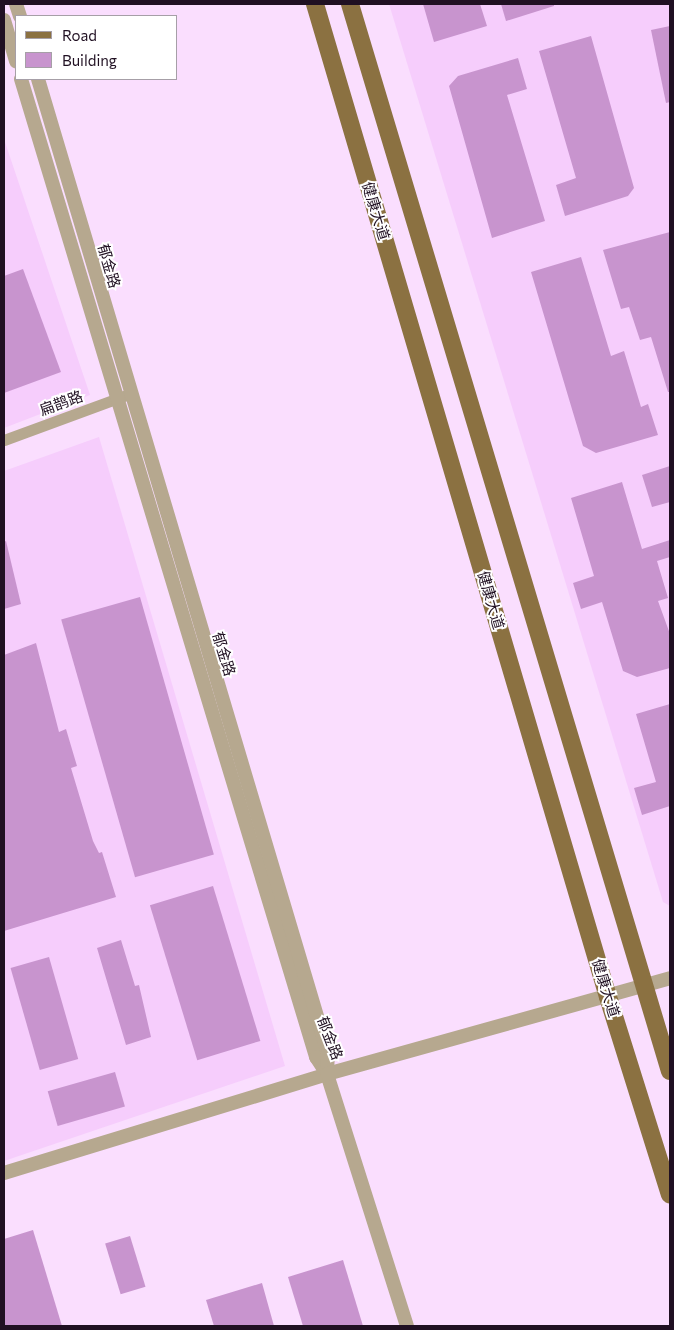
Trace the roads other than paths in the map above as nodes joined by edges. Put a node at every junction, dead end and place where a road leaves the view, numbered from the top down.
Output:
1 (314, 4) edge
2 (350, 4) edge
3 (4, 20) edge
4 (15, 58) edge
5 (21, 80) edge
6 (38, 80) edge
7 (123, 397) junction
8 (4, 440) edge
9 (670, 978) edge
10 (643, 986) junction
11 (608, 997) junction
12 (670, 1072) edge
13 (326, 1074) junction
14 (4, 1173) edge
15 (670, 1195) edge
16 (407, 1326) edge

1 - 11 main road, 健康大道
2 - 10 main road
3 - 4 street
5 - 7 street, 郁金路
6 - 7 street, 郁金路
7 - 8 street, 扁鹊路
7 - 13 street, 郁金路
9 - 10 street
10 - 11 street
10 - 12 main road
11 - 13 street
11 - 15 main road, 健康大道
13 - 14 street
13 - 16 street, 郁金路

